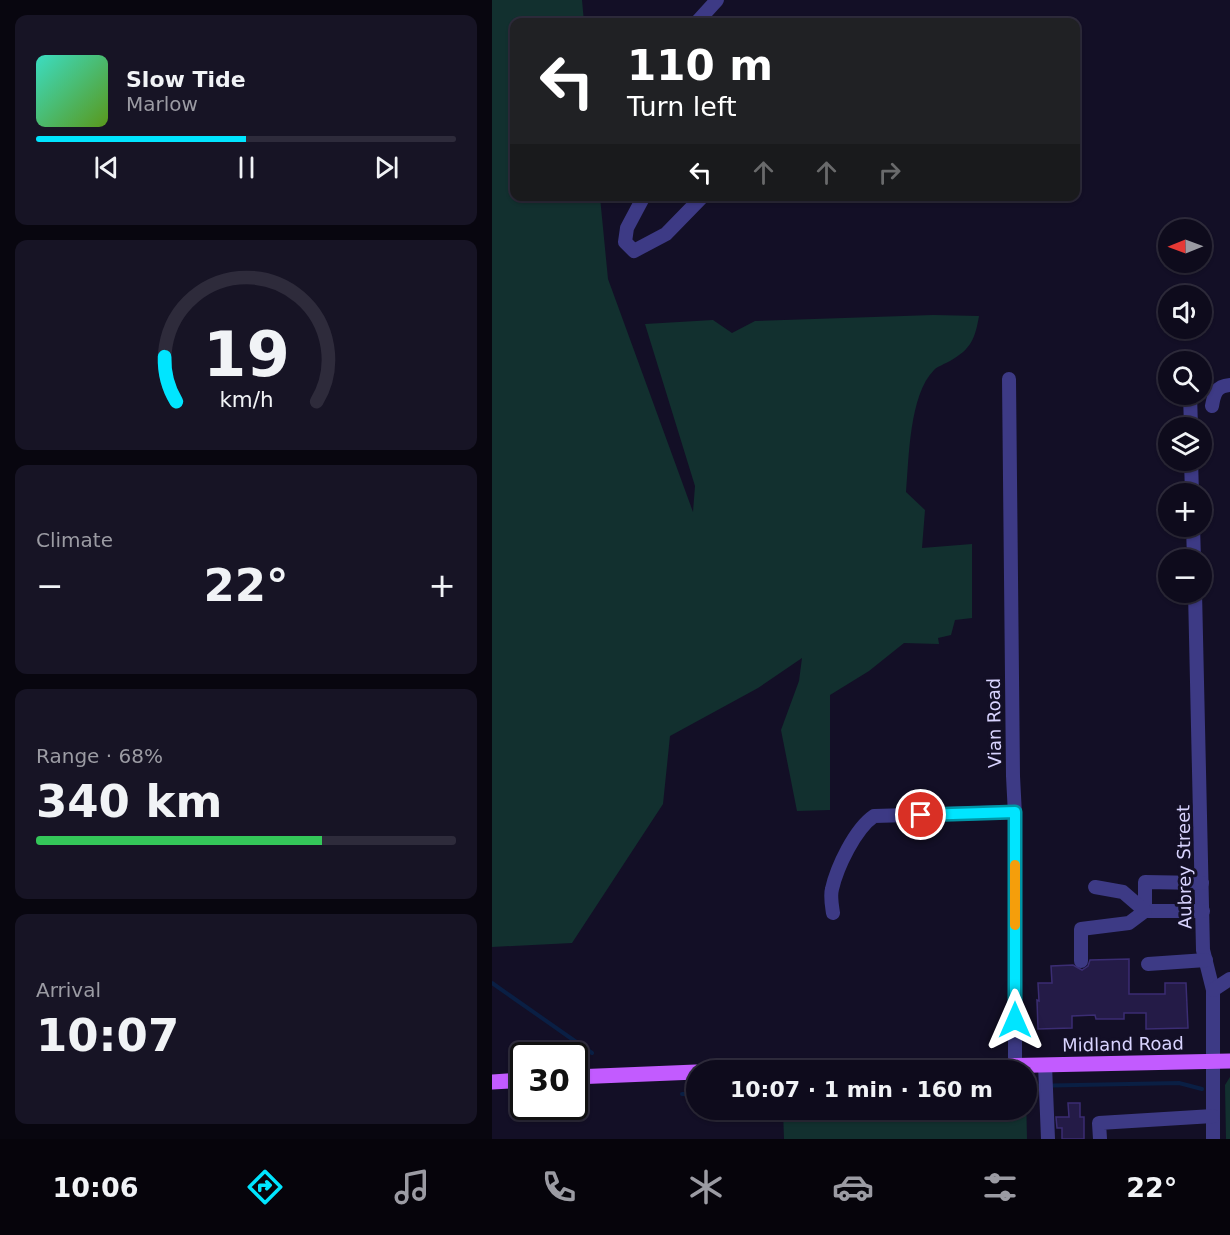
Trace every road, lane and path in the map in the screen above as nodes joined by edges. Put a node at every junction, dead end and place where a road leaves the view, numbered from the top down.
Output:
1 (717, 0) edge
2 (700, 18) edge
3 (641, 201) edge
4 (698, 201) edge
5 (1008, 379) dead end
6 (1230, 385) edge
7 (1212, 406) dead end
8 (1195, 603) edge
9 (1015, 812) junction
10 (1202, 883) junction
11 (1095, 887) dead end
12 (1144, 911) junction
13 (1203, 911) junction
14 (833, 913) dead end
15 (1206, 960) junction
16 (1081, 961) dead end
17 (1148, 964) dead end
18 (1230, 979) edge
19 (1213, 990) junction
20 (1015, 1060) edge
21 (1230, 1061) edge
22 (1214, 1062) junction
23 (1037, 1070) edge
24 (686, 1072) edge
25 (1045, 1072) junction
26 (588, 1076) edge
27 (510, 1081) edge
28 (492, 1082) edge
29 (1213, 1116) junction
30 (1048, 1139) edge
31 (1100, 1139) edge
32 (1212, 1139) edge

1 - 2 street
3 - 4 street
5 - 9 street, Vian Road
6 - 7 street
8 - 10 street, Aubrey Street
9 - 14 street
9 - 20 street, Vian Road
10 - 12 street
10 - 13 street, Aubrey Street
11 - 12 street
12 - 13 street
12 - 16 street
13 - 15 street, Aubrey Street
15 - 17 street
15 - 19 street, Aubrey Street
18 - 19 street
19 - 22 street, Aubrey Street
21 - 22 main road, Midland Road
22 - 25 main road, Midland Road
22 - 29 street, Aubrey Street
23 - 25 main road, Midland Road
24 - 26 main road
25 - 30 street
27 - 28 main road
29 - 31 street
29 - 32 street, Aubrey Street

